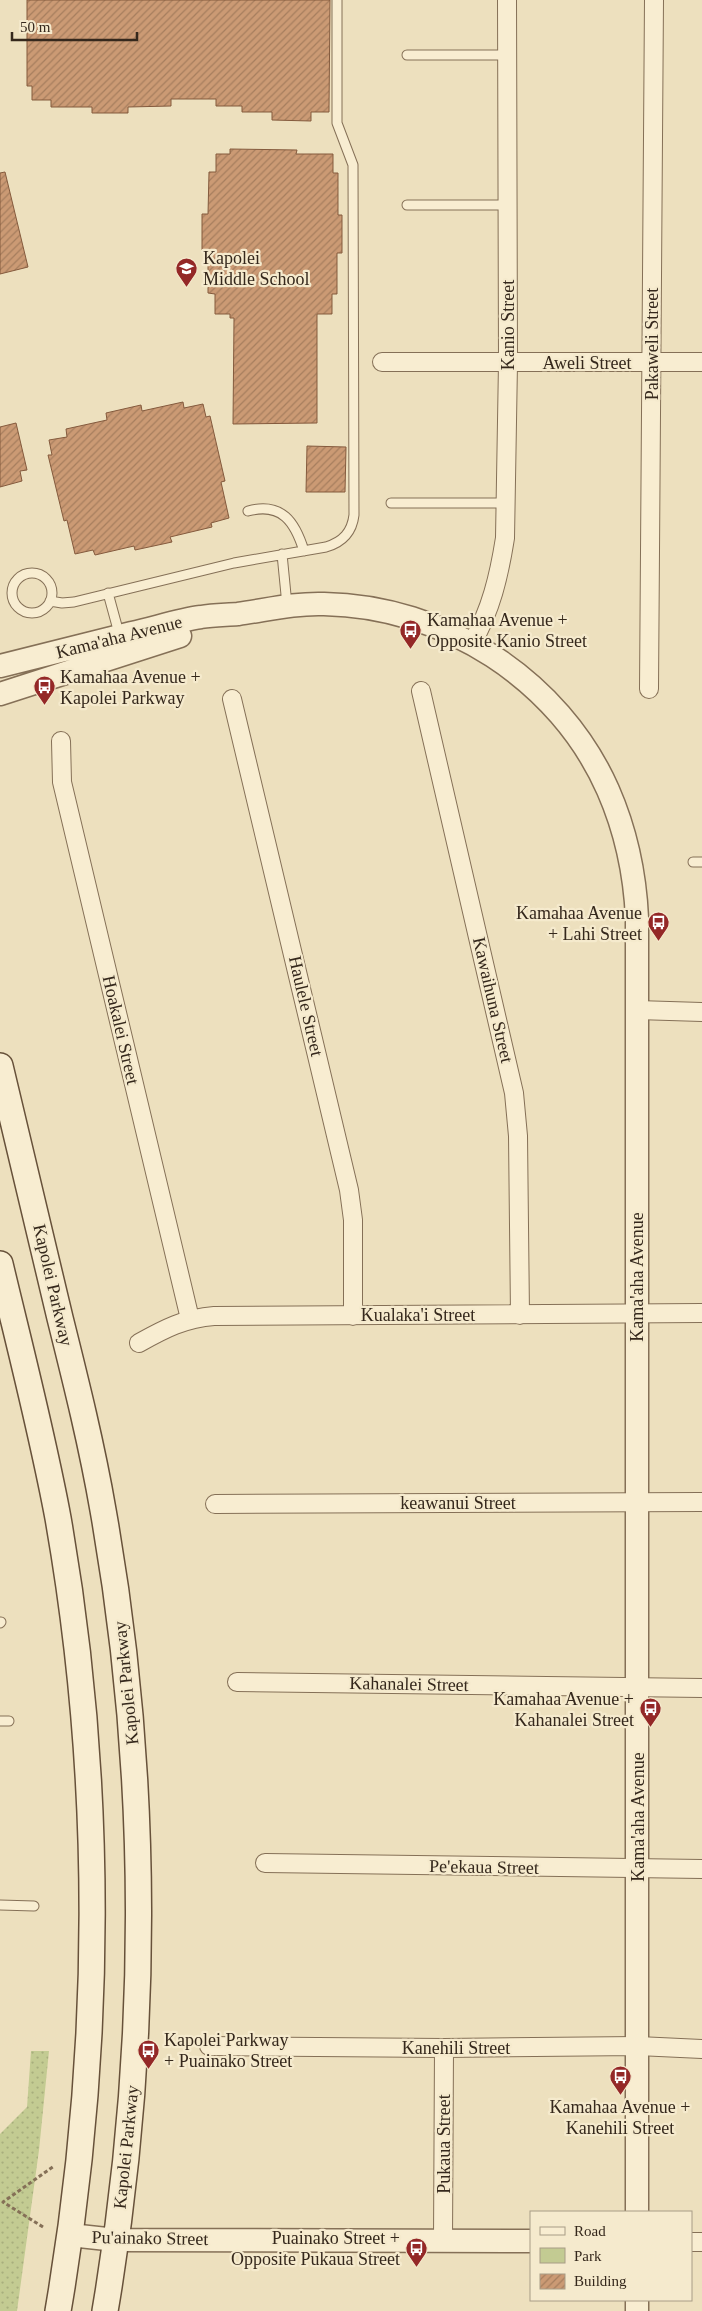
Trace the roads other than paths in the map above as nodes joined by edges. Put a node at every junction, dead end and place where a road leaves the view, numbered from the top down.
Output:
1 (338, 0) edge
2 (507, 0) edge
3 (654, 0) edge
4 (407, 55) dead end
5 (507, 55) junction
6 (407, 205) dead end
7 (508, 205) junction
8 (382, 362) dead end
9 (702, 362) edge
10 (508, 363) junction
11 (652, 364) junction
12 (392, 503) dead end
13 (506, 503) junction
14 (248, 511) dead end
15 (304, 551) junction
16 (282, 554) junction
17 (108, 594) junction
18 (50, 601) junction
19 (287, 605) junction
20 (472, 644) junction
21 (122, 645) junction
22 (0, 666) edge
23 (649, 688) dead end
24 (422, 691) dead end
25 (0, 694) edge
26 (232, 699) dead end
27 (61, 741) dead end
28 (637, 1010) junction
29 (702, 1012) edge
30 (0, 1066) edge
31 (0, 1264) edge
32 (637, 1314) junction
33 (702, 1314) edge
34 (520, 1315) junction
35 (353, 1316) junction
36 (190, 1319) junction
37 (139, 1343) dead end
38 (702, 1502) edge
39 (638, 1503) junction
40 (215, 1504) dead end
41 (237, 1682) dead end
42 (638, 1688) junction
43 (702, 1688) edge
44 (265, 1863) dead end
45 (638, 1869) junction
46 (702, 1869) edge
47 (0, 1905) edge
48 (34, 1906) dead end
49 (210, 2046) dead end
50 (638, 2046) junction
51 (444, 2048) junction
52 (702, 2049) edge
53 (637, 2211) edge
54 (70, 2236) junction
55 (116, 2240) junction
56 (443, 2240) junction
57 (530, 2241) edge
58 (58, 2311) edge
59 (105, 2311) edge

1 - 15 lane
2 - 5 street, Kanio Street
3 - 11 street, Pakaweli Street
4 - 5 lane
5 - 7 street, Kanio Street
6 - 7 lane
7 - 10 street, Kanio Street
8 - 10 street, Aweli Street
9 - 11 street, Aweli Street
10 - 11 street, Aweli Street
10 - 13 street, Kanio Street
11 - 23 street, Pakaweli Street
12 - 13 lane
13 - 20 street, Kanio Street
14 - 15 lane
15 - 16 lane
16 - 17 lane
16 - 19 lane
17 - 18 lane
17 - 21 lane
18 - 18 lane
19 - 20 street, Kama'aha Avenue
19 - 21 street, Kama'aha Avenue
20 - 28 street, Kama'aha Avenue
21 - 22 street, Kama'aha Avenue
21 - 25 street, Kama'aha Avenue
24 - 34 street, Kawaihuna Street
26 - 35 street, Haulele Street
27 - 36 street, Hoakalei Street
28 - 29 street
28 - 32 street, Kama'aha Avenue
30 - 55 main road, Kapolei Parkway
31 - 54 main road
32 - 33 street, Kualaka'i Street
32 - 34 street, Kualaka'i Street
32 - 39 street, Kama'aha Avenue
34 - 35 street, Kualaka'i Street
35 - 36 street, Kualaka'i Street
36 - 37 street, Kualaka'i Street
38 - 39 street, keawanui Street
39 - 40 street, keawanui Street
39 - 42 street, Kama'aha Avenue
41 - 42 street, Kahanalei Street
42 - 43 street, Kahanalei Street
42 - 45 street, Kama'aha Avenue
44 - 45 street, Pe'ekaua Street
45 - 46 street, Pe'ekaua Street
45 - 50 street, Kama'aha Avenue
47 - 48 lane
49 - 51 street, Kanehili Street
50 - 51 street, Kanehili Street
50 - 52 street, Kanehili Street
50 - 53 street, Kama'aha Avenue
51 - 56 street, Pukaua Street
54 - 55 street, Pu'ainako Street
54 - 58 main road
55 - 56 street, Pu'ainako Street
55 - 59 main road, Kapolei Parkway
56 - 57 street, Pu'ainako Street

